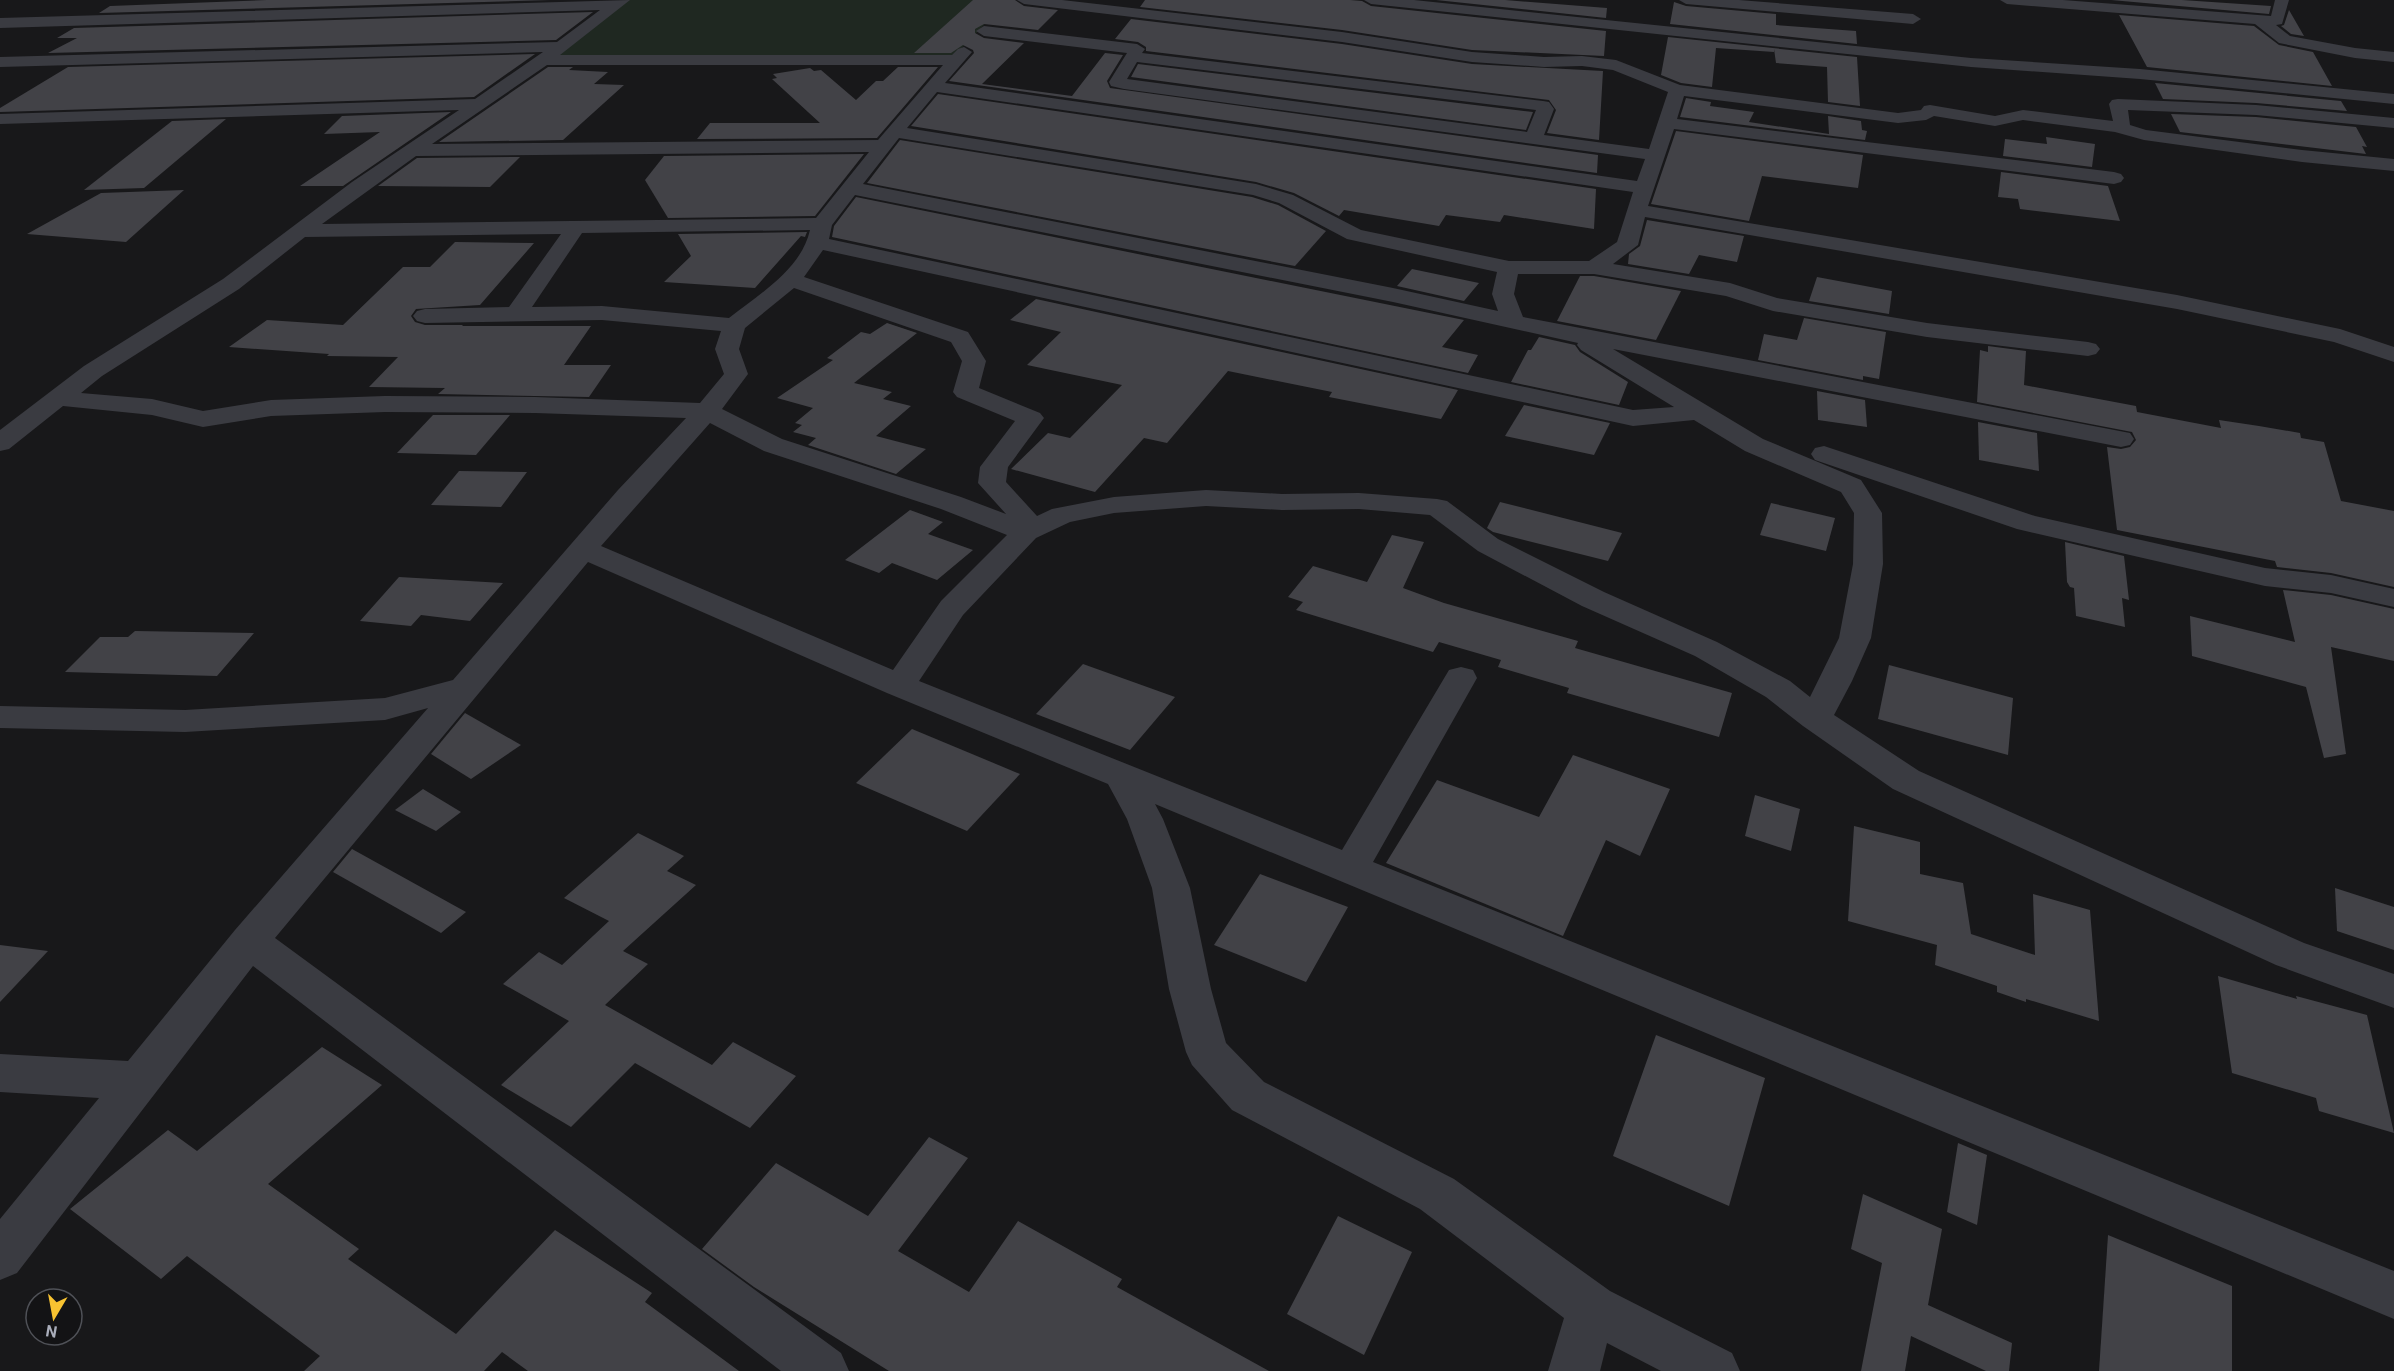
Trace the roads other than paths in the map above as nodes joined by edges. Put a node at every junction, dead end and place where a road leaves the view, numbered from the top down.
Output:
1 (1024, 0) edge
2 (1371, 0) edge
3 (1686, 0) edge
4 (1907, 0) edge
5 (2007, 0) edge
6 (2282, 0) edge
7 (103, 2) dead end
8 (619, 3) edge
9 (1005, 8) edge
10 (1913, 19) junction
11 (75, 21) junction
12 (2259, 21) junction
13 (0, 23) edge
14 (1611, 25) junction
15 (984, 31) junction
16 (1342, 37) junction
17 (550, 54) junction
18 (1132, 57) junction
19 (1927, 57) junction
20 (2394, 57) edge
21 (956, 60) junction
22 (1582, 61) junction
23 (0, 62) edge
24 (1305, 76) junction
25 (1948, 77) dead end
26 (932, 86) junction
27 (1154, 88) junction
28 (1677, 90) junction
29 (1935, 92) dead end
30 (2394, 99) edge
31 (479, 104) junction
32 (1930, 110) junction
33 (1129, 114) junction
34 (0, 119) edge
35 (1668, 123) junction
36 (2394, 123) edge
37 (2117, 127) junction
38 (889, 139) junction
39 (1533, 140) junction
40 (410, 150) junction
41 (1655, 155) junction
42 (2394, 165) edge
43 (2114, 178) dead end
44 (851, 188) junction
45 (1643, 188) junction
46 (1636, 210) junction
47 (575, 228) junction
48 (300, 231) junction
49 (820, 234) junction
50 (1593, 267) junction
51 (1509, 268) junction
52 (791, 280) junction
53 (516, 314) junction
54 (425, 316) dead end
55 (1513, 321) junction
56 (734, 325) junction
57 (1568, 334) junction
58 (2088, 349) dead end
59 (2394, 356) edge
60 (56, 398) junction
61 (707, 411) junction
62 (1699, 412) junction
63 (2121, 439) dead end
64 (0, 443) edge
65 (1026, 532) junction
66 (584, 550) junction
67 (2394, 598) edge
68 (1461, 678) dead end
69 (900, 685) junction
70 (466, 687) junction
71 (0, 717) edge
72 (1815, 718) junction
73 (1120, 774) junction
74 (1351, 868) junction
75 (249, 941) junction
76 (2394, 991) edge
77 (0, 1073) edge
78 (139, 1081) junction
79 (0, 1257) edge
80 (2394, 1295) edge
81 (1592, 1308) junction
82 (823, 1371) edge
83 (1574, 1371) edge
84 (1714, 1371) edge

1 - 16 street
2 - 14 street
3 - 10 street
4 - 10 street
5 - 12 street
6 - 12 street
7 - 11 street
8 - 11 street
8 - 17 street
9 - 15 street
10 - 19 street
11 - 13 street
12 - 20 street
14 - 19 street
14 - 22 street
15 - 18 street
15 - 21 street
16 - 22 street
16 - 24 street
17 - 21 street
17 - 23 street
17 - 31 street
18 - 24 street
18 - 27 street
19 - 25 street
19 - 30 street
21 - 26 street
22 - 28 street
24 - 39 street
26 - 33 street
26 - 38 street
27 - 33 street
27 - 39 street
28 - 32 street
28 - 35 street
29 - 32 street
31 - 34 street
31 - 40 street
32 - 37 street
33 - 45 street
35 - 41 street
35 - 43 street
36 - 37 street
37 - 42 street
38 - 40 street
38 - 44 street
38 - 51 street
39 - 41 street
40 - 48 street
41 - 45 street
44 - 49 street
44 - 55 street
45 - 46 street
46 - 50 street
46 - 59 street
47 - 48 street
47 - 49 street
47 - 53 street
48 - 60 street
49 - 52 street
49 - 62 street
50 - 51 street
50 - 58 street
51 - 55 street
52 - 56 street
52 - 65 street
53 - 54 street
53 - 56 street
55 - 57 street
56 - 61 street
57 - 62 street
57 - 63 street
60 - 61 street
60 - 64 street
61 - 65 street
61 - 66 street
62 - 67 street
62 - 72 street
65 - 69 street
65 - 72 street
66 - 69 street
66 - 70 street
68 - 74 street
69 - 73 street
70 - 71 street
70 - 75 street
72 - 76 street
73 - 74 street
73 - 81 street
74 - 80 street
75 - 78 street
75 - 82 street
77 - 78 street
78 - 79 street
81 - 83 street
81 - 84 street

